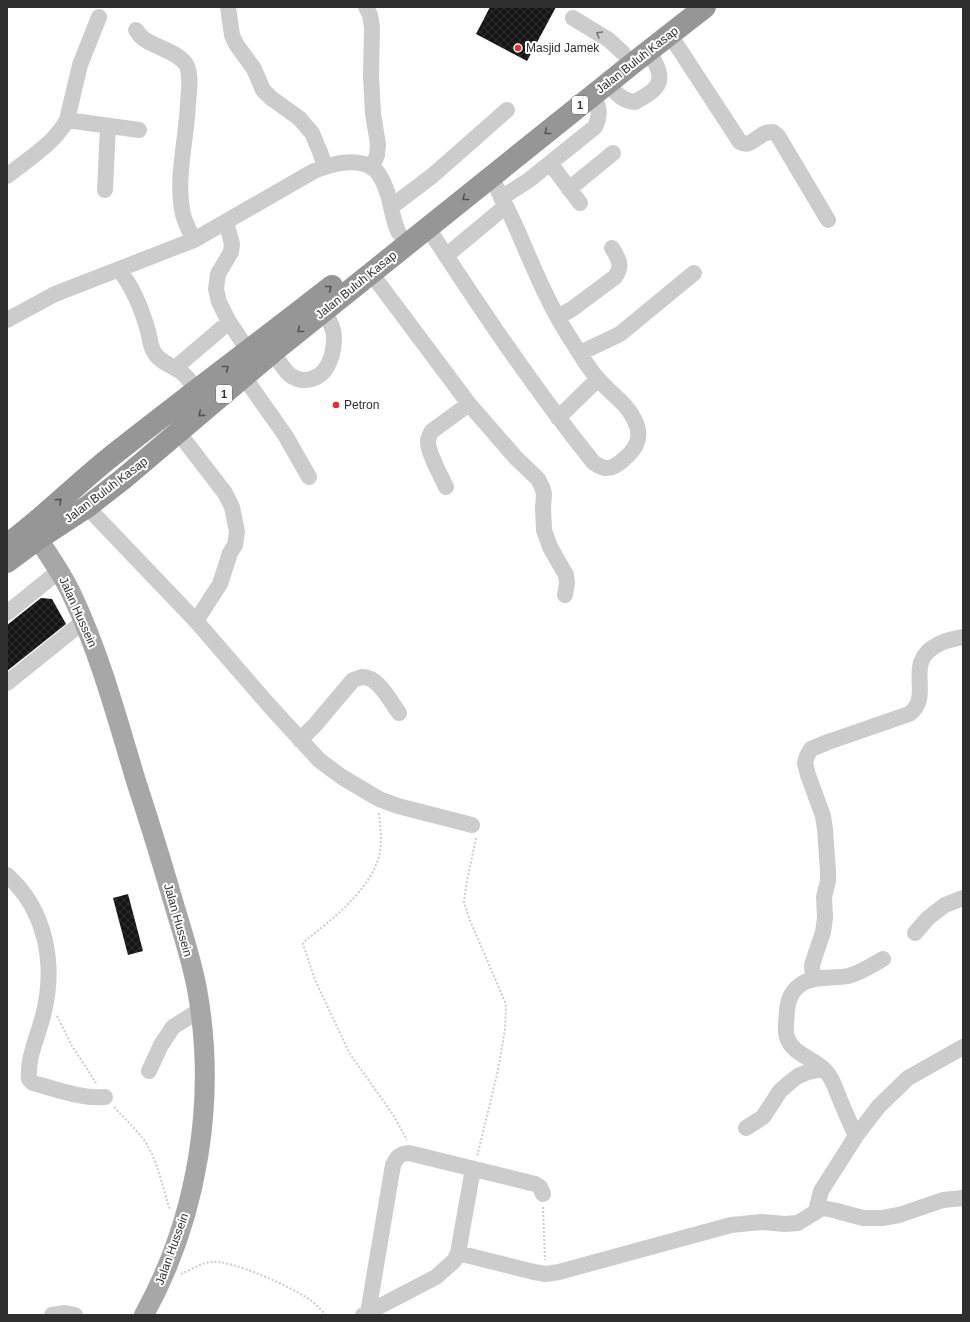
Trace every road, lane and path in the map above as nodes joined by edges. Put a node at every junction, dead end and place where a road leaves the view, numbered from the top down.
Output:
1 (228, 7) edge
2 (366, 7) edge
3 (681, 7) edge
4 (705, 7) edge
5 (99, 16) dead end
6 (573, 18) dead end
7 (136, 30) dead end
8 (670, 34) junction
9 (648, 51) junction
10 (623, 53) junction
11 (600, 89) junction
12 (507, 110) dead end
13 (66, 120) junction
14 (108, 126) junction
15 (139, 130) dead end
16 (613, 153) dead end
17 (550, 163) junction
18 (325, 166) junction
19 (372, 168) junction
20 (7, 176) edge
21 (491, 177) junction
22 (569, 188) junction
23 (105, 190) dead end
24 (504, 202) junction
25 (580, 203) dead end
26 (391, 207) junction
27 (828, 220) dead end
28 (226, 222) junction
29 (428, 228) junction
30 (399, 233) junction
31 (194, 240) junction
32 (612, 248) dead end
33 (446, 256) junction
34 (119, 270) junction
35 (694, 272) dead end
36 (371, 273) junction
37 (324, 311) junction
38 (8, 317) edge
39 (558, 317) junction
40 (229, 322) junction
41 (248, 350) junction
42 (273, 352) junction
43 (580, 353) junction
44 (175, 368) junction
45 (244, 377) junction
46 (598, 379) junction
47 (197, 391) junction
48 (469, 404) junction
49 (558, 418) junction
50 (178, 432) junction
51 (108, 459) junction
52 (309, 477) dead end
53 (123, 479) junction
54 (446, 487) dead end
55 (87, 507) junction
56 (38, 539) junction
57 (8, 547) edge
58 (59, 571) junction
59 (564, 595) dead end
60 (7, 613) edge
61 (84, 621) junction
62 (196, 621) junction
63 (963, 637) edge
64 (7, 683) edge
65 (399, 713) dead end
66 (300, 740) junction
67 (379, 798) junction
68 (472, 826) joint
69 (7, 875) edge
70 (963, 898) edge
71 (915, 932) dead end
72 (883, 959) dead end
73 (813, 979) junction
74 (47, 995) junction
75 (200, 1010) junction
76 (963, 1047) edge
77 (824, 1069) junction
78 (149, 1071) dead end
79 (105, 1097) junction
80 (746, 1128) dead end
81 (856, 1136) junction
82 (409, 1153) junction
83 (473, 1169) junction
84 (543, 1194) joint
85 (963, 1198) edge
86 (816, 1211) junction
87 (182, 1226) junction
88 (458, 1253) junction
89 (546, 1274) junction
90 (160, 1283) junction
91 (366, 1314) edge
92 (52, 1315) edge
93 (74, 1315) edge
94 (144, 1315) edge
95 (326, 1315) edge

1 - 18 street
2 - 19 street
3 - 10 highway, Jalan Buluh Kasap / 1
4 - 8 highway, Jalan Buluh Kasap / 1
5 - 13 street
10 -> 6 street
7 - 31 street
8 - 9 highway, Jalan Buluh Kasap / 1
8 - 27 street
9 - 11 highway, Jalan Buluh Kasap / 1
9 - 11 street
10 - 30 highway, Jalan Buluh Kasap / 1
11 - 17 street
11 -> 21 highway, Jalan Buluh Kasap / 1
12 - 26 street
13 - 14 street
13 - 20 street
14 - 15 street
14 - 23 street
16 - 22 street
17 - 22 street
17 - 24 street
18 - 19 street
18 - 28 street
19 - 26 street
21 - 24 street
21 -> 29 highway, Jalan Buluh Kasap / 1
22 - 25 street
24 - 33 street
24 - 39 street
26 - 30 street
28 - 31 street
28 - 40 street
29 - 33 street
29 - 36 highway, Jalan Buluh Kasap / 1
41 -> 30 highway, Jalan Buluh Kasap / 1
31 - 34 street
32 - 39 street
33 - 49 street
34 - 38 street
34 - 44 street
35 - 43 street
36 - 37 highway, Jalan Buluh Kasap / 1
36 - 48 street
37 -> 42 highway, Jalan Buluh Kasap / 1
37 - 42 street
39 - 43 street
40 - 41 street
40 - 44 street
47 -> 41 highway, Jalan Buluh Kasap / 1
42 - 45 highway, Jalan Buluh Kasap / 1
43 - 46 street
44 - 47 street
45 -> 50 highway, Jalan Buluh Kasap / 1
45 - 52 street
46 - 49 street
46 - 49 street
47 - 51 highway, Jalan Buluh Kasap / 1
48 - 54 street
48 - 59 street
50 - 53 highway, Jalan Buluh Kasap / 1
50 - 62 street
51 - 53 highway
57 -> 51 highway, Jalan Buluh Kasap / 1
53 - 55 highway, Jalan Buluh Kasap / 1
55 - 56 highway, Jalan Buluh Kasap / 1
55 - 62 street
56 - 57 highway, Jalan Buluh Kasap / 1
56 - 58 main road, Jalan Hussein
58 - 60 street
58 - 61 main road, Jalan Hussein
61 - 64 street
61 - 75 main road, Jalan Hussein
62 - 66 street
63 - 73 street
65 - 66 street
66 - 67 street
67 - 68 street
67 - 82 path
68 - 83 path
69 - 74 street
70 - 71 street
72 - 73 street
73 - 77 street
74 - 79 path
74 - 79 street
75 - 78 street
75 - 87 main road, Jalan Hussein
76 - 81 street
77 - 80 street
77 - 81 street
79 - 87 path
81 - 86 street
82 - 83 street
82 - 91 street
83 - 84 street
83 - 88 street
84 - 89 path
85 - 86 street
86 - 89 street
87 - 90 main road, Jalan Hussein
88 - 89 street
88 - 91 street
90 - 94 main road, Jalan Hussein
90 - 95 path
92 - 93 street

